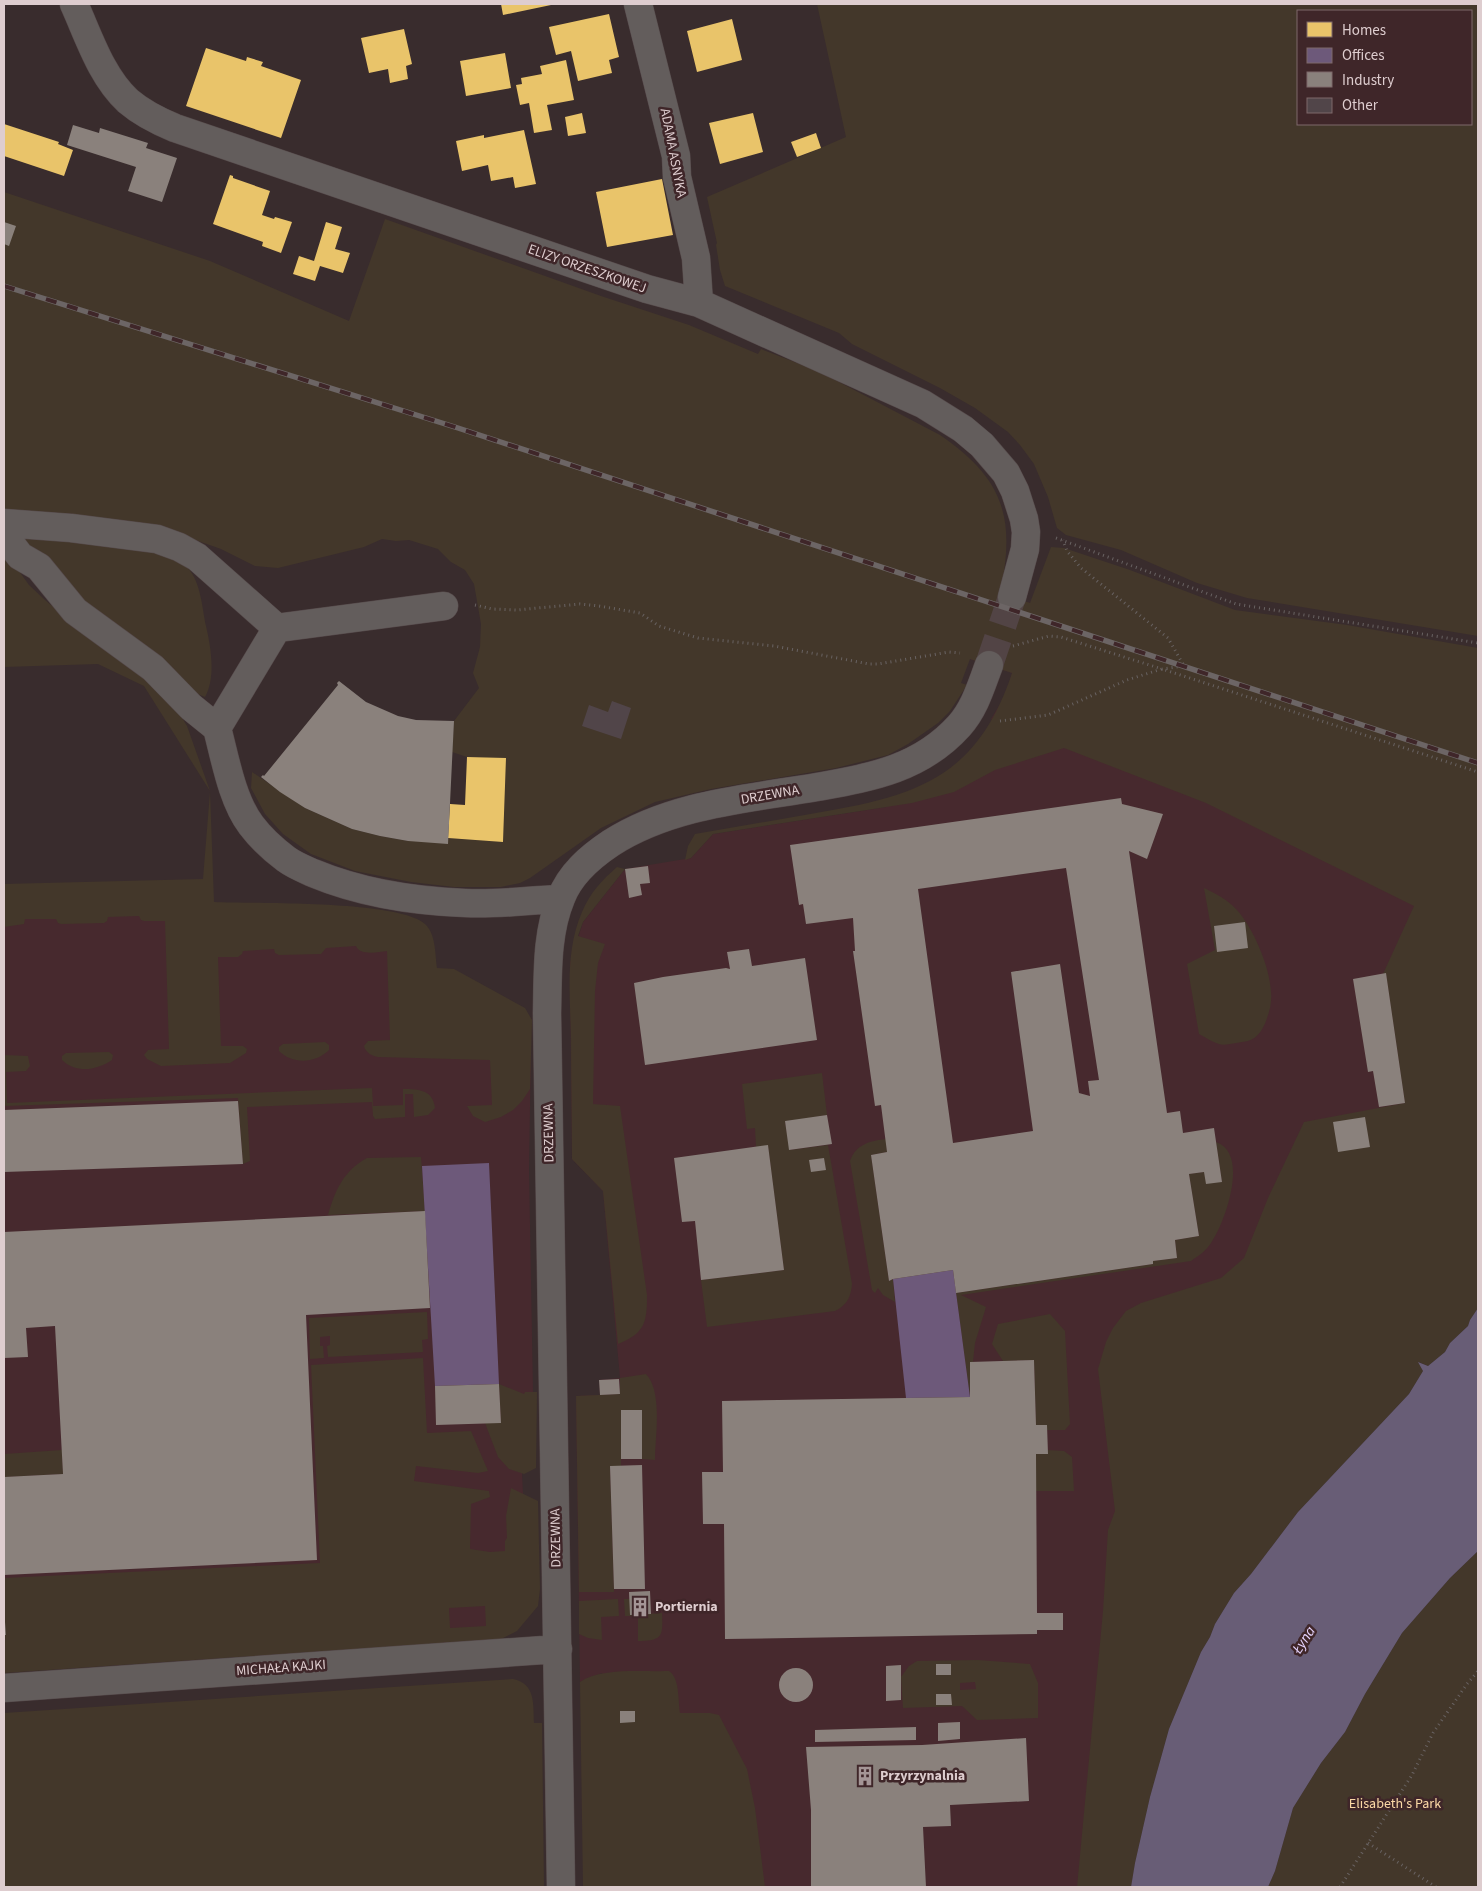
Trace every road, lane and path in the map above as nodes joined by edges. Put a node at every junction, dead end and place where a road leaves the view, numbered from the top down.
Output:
1 (74, 4) edge
2 (638, 4) edge
3 (700, 303) junction
4 (4, 523) edge
5 (1026, 532) junction
6 (4, 535) edge
7 (1063, 540) junction
8 (1012, 597) tunnel mouth
9 (444, 606) joint
10 (277, 628) junction
11 (1478, 643) edge
12 (1009, 647) dead end
13 (963, 654) dead end
14 (989, 665) tunnel mouth
15 (1162, 669) junction
16 (994, 721) dead end
17 (217, 728) junction
18 (1478, 772) edge
19 (560, 898) junction
20 (558, 1649) junction
21 (1478, 1671) edge
22 (4, 1688) edge
23 (1368, 1843) junction
24 (561, 1887) edge
25 (1340, 1887) edge
26 (1436, 1887) edge

1 - 3 street, ELIZY ORZESZKOWEJ
2 - 3 street, ADAMA ASNYKA
3 - 5 street, ELIZY ORZESZKOWEJ
4 - 10 street
5 - 7 path
5 - 8 street, ELIZY ORZESZKOWEJ
6 - 17 street
7 - 11 path
7 - 15 path
9 - 10 street
9 - 13 path
10 - 17 street
12 - 15 path
14 - 19 street, DRZEWNA
15 - 16 path
15 - 18 path
17 - 19 street
19 - 20 street, DRZEWNA
20 - 22 street, MICHAŁA KAJKI
20 - 24 street, DRZEWNA
21 - 23 path
23 - 25 path
23 - 26 path

